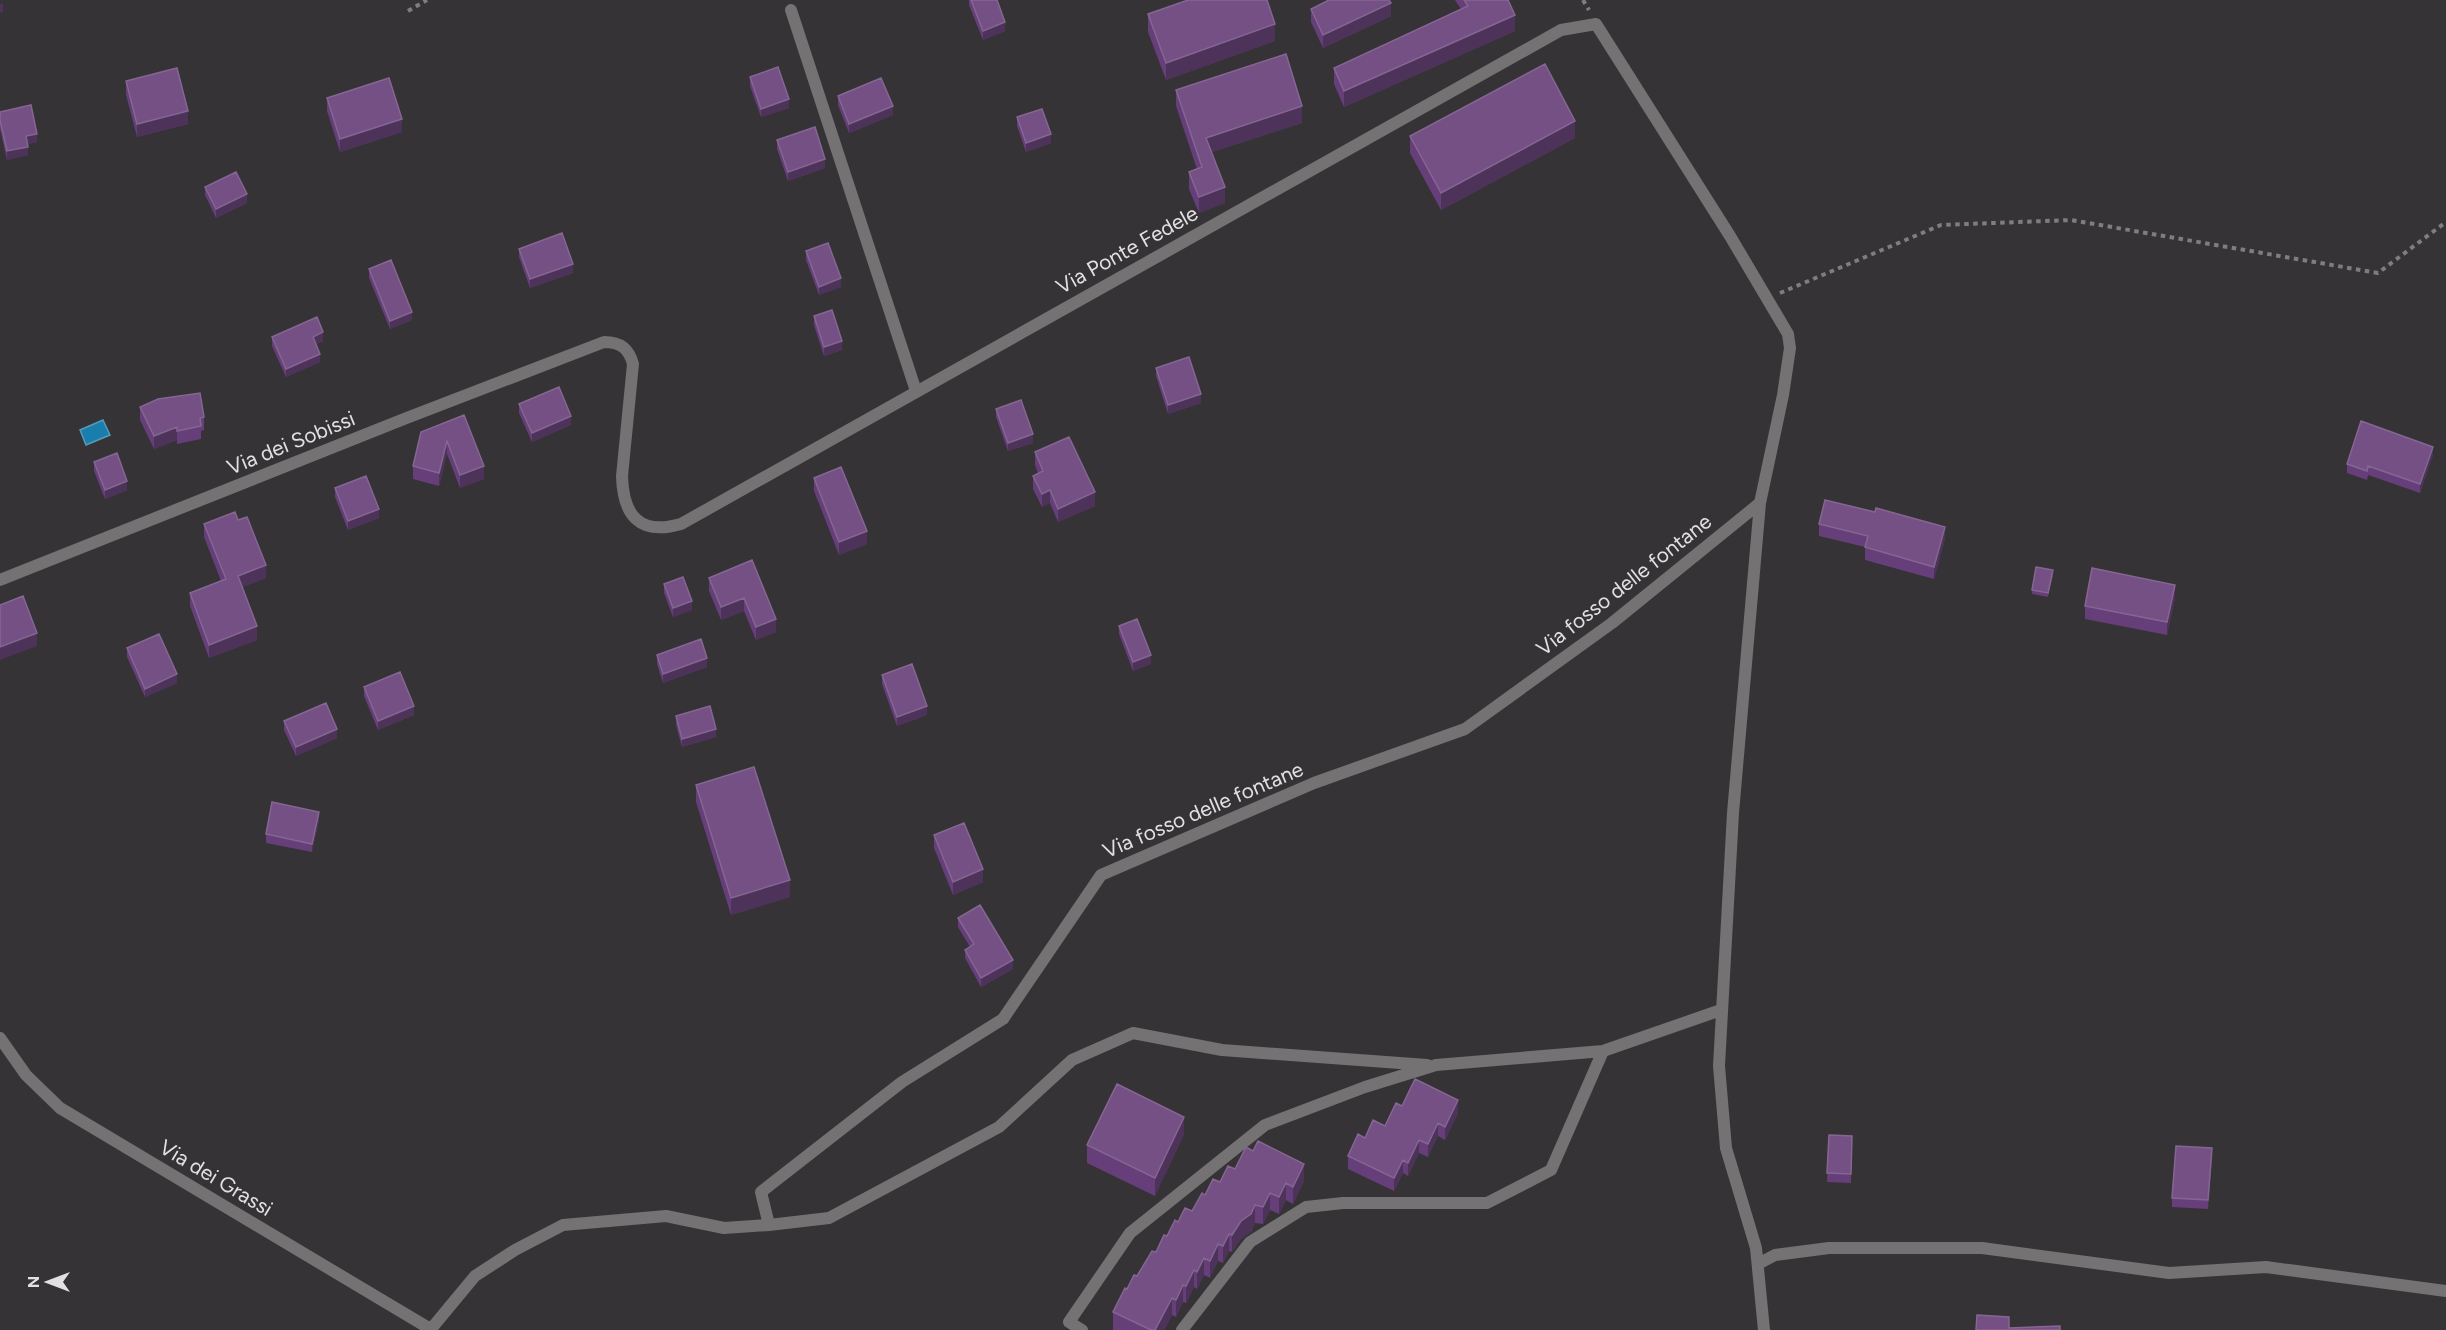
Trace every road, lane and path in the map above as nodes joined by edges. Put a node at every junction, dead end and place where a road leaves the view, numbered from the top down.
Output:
1 (427, 0) edge
2 (791, 10) dead end
3 (408, 11) dead end
4 (2446, 222) edge
5 (1769, 298) junction
6 (598, 344) joint
7 (916, 391) junction
8 (1760, 503) junction
9 (0, 580) edge
10 (1721, 1010) junction
11 (0, 1038) edge
12 (1603, 1051) junction
13 (1436, 1065) junction
14 (769, 1225) junction
15 (1758, 1263) junction
16 (2446, 1291) edge
17 (431, 1330) edge
18 (1082, 1330) edge
19 (1182, 1330) edge
20 (1764, 1330) edge

1 - 3 path
2 - 7 street
4 - 5 path
5 - 7 street, Via Ponte Fedele
5 - 8 street
6 - 7 street, Via Ponte Fedele
6 - 9 street, Via dei Sobissi
8 - 10 street
8 - 14 street, Via fosso delle fontane
10 - 12 street
10 - 15 street
11 - 17 street, Via dei Grassi
12 - 13 street
12 - 19 street
13 - 14 street
13 - 18 street
14 - 17 street
15 - 16 street
15 - 20 street

